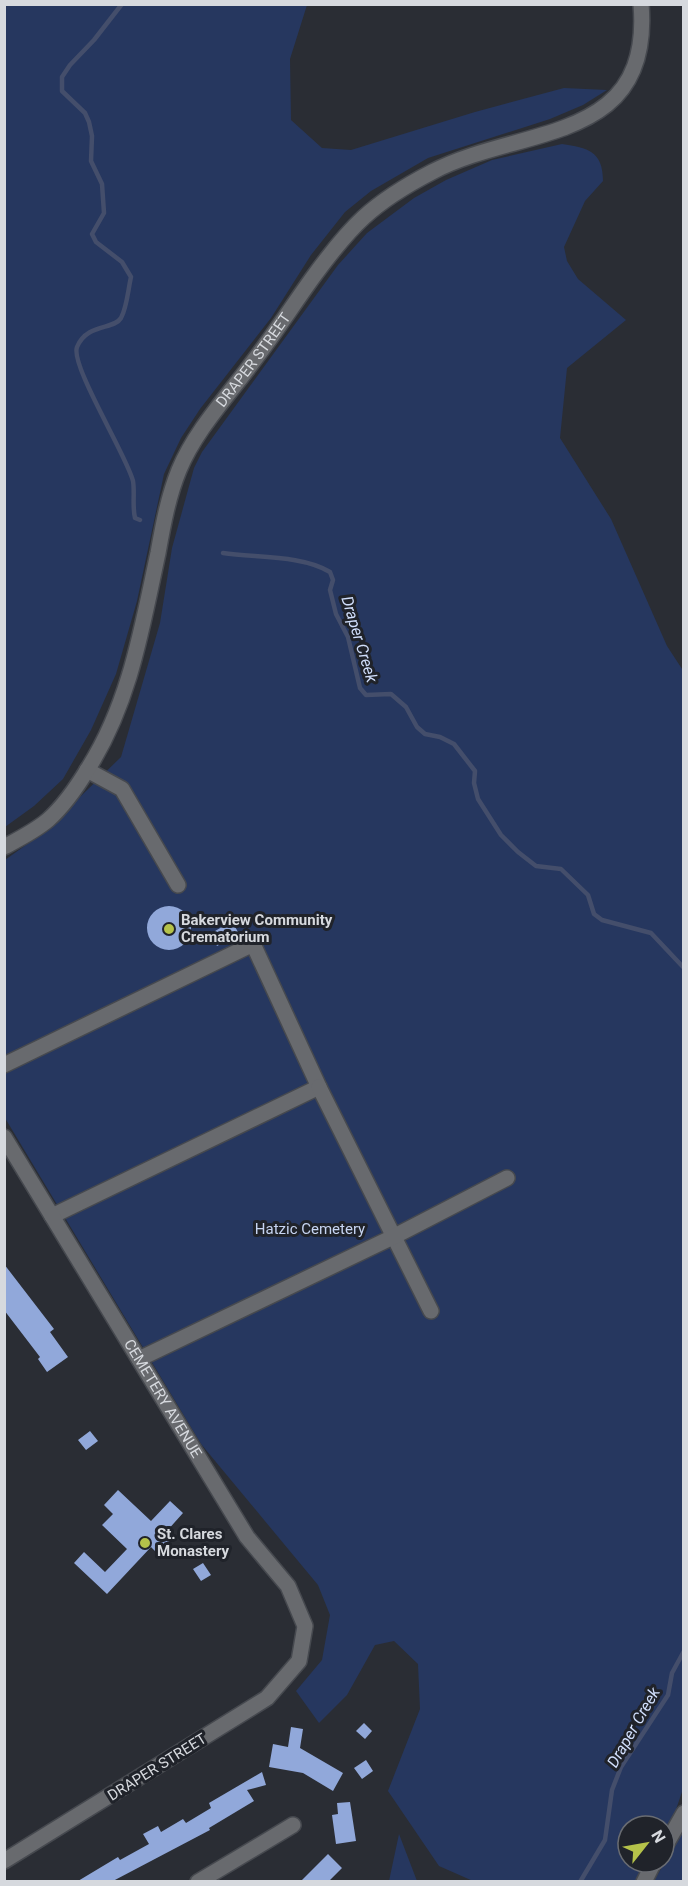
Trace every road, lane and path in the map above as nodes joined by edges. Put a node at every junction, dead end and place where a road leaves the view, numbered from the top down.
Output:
1 (641, 4) edge
2 (87, 770) junction
3 (4, 847) edge
4 (178, 885) dead end
5 (4, 1065) edge
6 (319, 1087) junction
7 (4, 1137) edge
8 (507, 1178) dead end
9 (52, 1216) junction
10 (395, 1236) junction
11 (431, 1311) dead end
12 (139, 1359) junction
13 (299, 1661) joint
14 (684, 1813) edge
15 (293, 1825) dead end
16 (676, 1827) edge
17 (4, 1861) edge
18 (198, 1881) edge

1 - 2 street, DRAPER STREET
2 - 3 street, DRAPER STREET
2 - 4 street
5 - 6 street
6 - 9 street
6 - 10 street
7 - 9 street, CEMETERY AVENUE
8 - 10 street
9 - 12 street, CEMETERY AVENUE
10 - 11 street
10 - 12 street
12 - 13 street, CEMETERY AVENUE
13 - 17 street, DRAPER STREET
14 - 16 street
15 - 18 street

